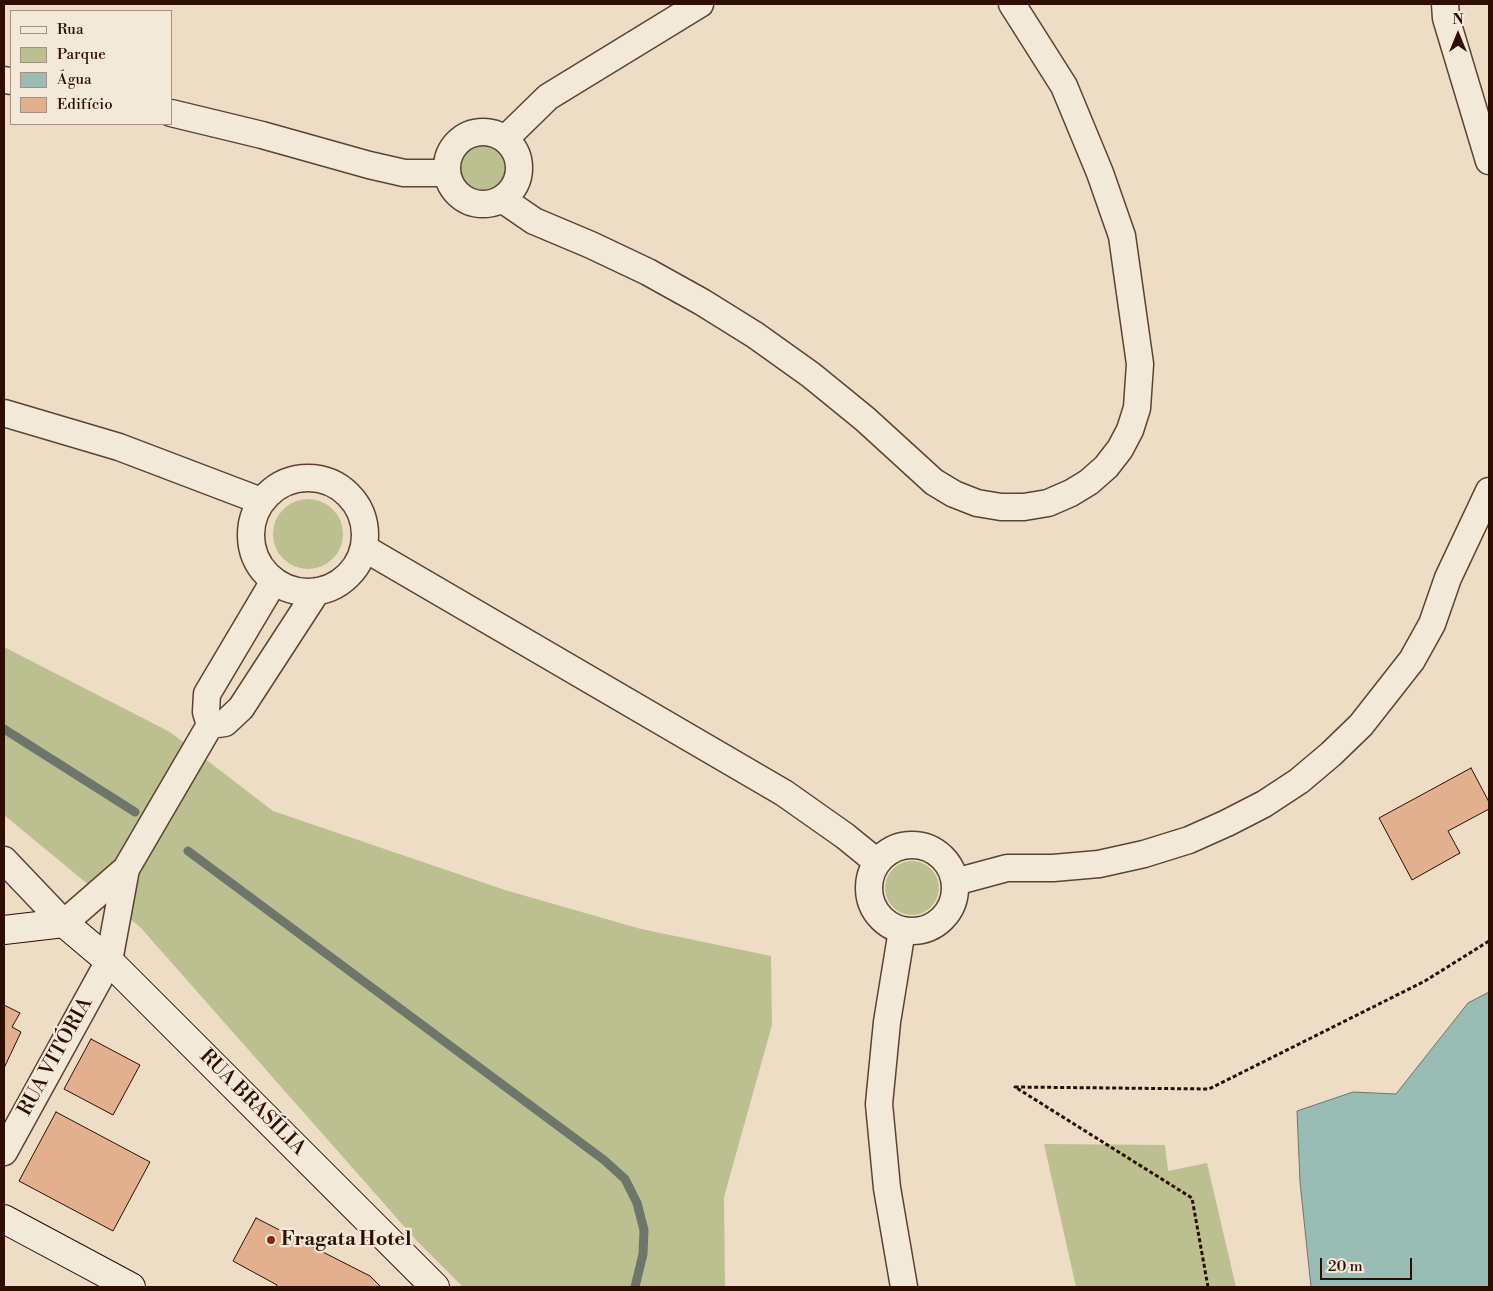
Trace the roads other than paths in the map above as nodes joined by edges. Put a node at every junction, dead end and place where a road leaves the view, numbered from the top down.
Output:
1 (700, 4) edge
2 (1012, 4) edge
3 (1445, 4) edge
4 (172, 113) edge
5 (505, 138) junction
6 (1489, 161) edge
7 (447, 173) junction
8 (502, 199) junction
9 (4, 413) edge
10 (1489, 491) edge
11 (261, 501) junction
12 (364, 548) junction
13 (274, 581) junction
14 (316, 591) junction
15 (210, 725) junction
16 (4, 860) edge
17 (877, 862) junction
18 (126, 869) junction
19 (955, 882) junction
20 (64, 923) junction
21 (4, 930) edge
22 (902, 930) junction
23 (109, 961) junction
24 (4, 1152) edge
25 (4, 1219) edge
26 (132, 1287) edge
27 (435, 1287) edge
28 (904, 1287) edge

1 - 5 street
2 - 8 street
3 - 6 street
4 - 7 street
5 - 7 street
5 - 8 street
7 - 8 street
9 - 11 street
10 - 19 street
11 - 12 street
11 - 13 street
12 - 14 street
12 - 17 street
13 - 14 street
13 - 15 street
14 - 15 street
15 - 18 street
16 - 20 street
17 - 19 street
17 - 22 street
18 - 20 street
18 - 23 street, RUA VITÓRIA
19 - 22 street
20 - 21 street
20 - 23 street, RUA BRASÍLIA
22 - 28 street
23 - 24 street, RUA VITÓRIA
23 - 27 street, RUA BRASÍLIA
25 - 26 street

